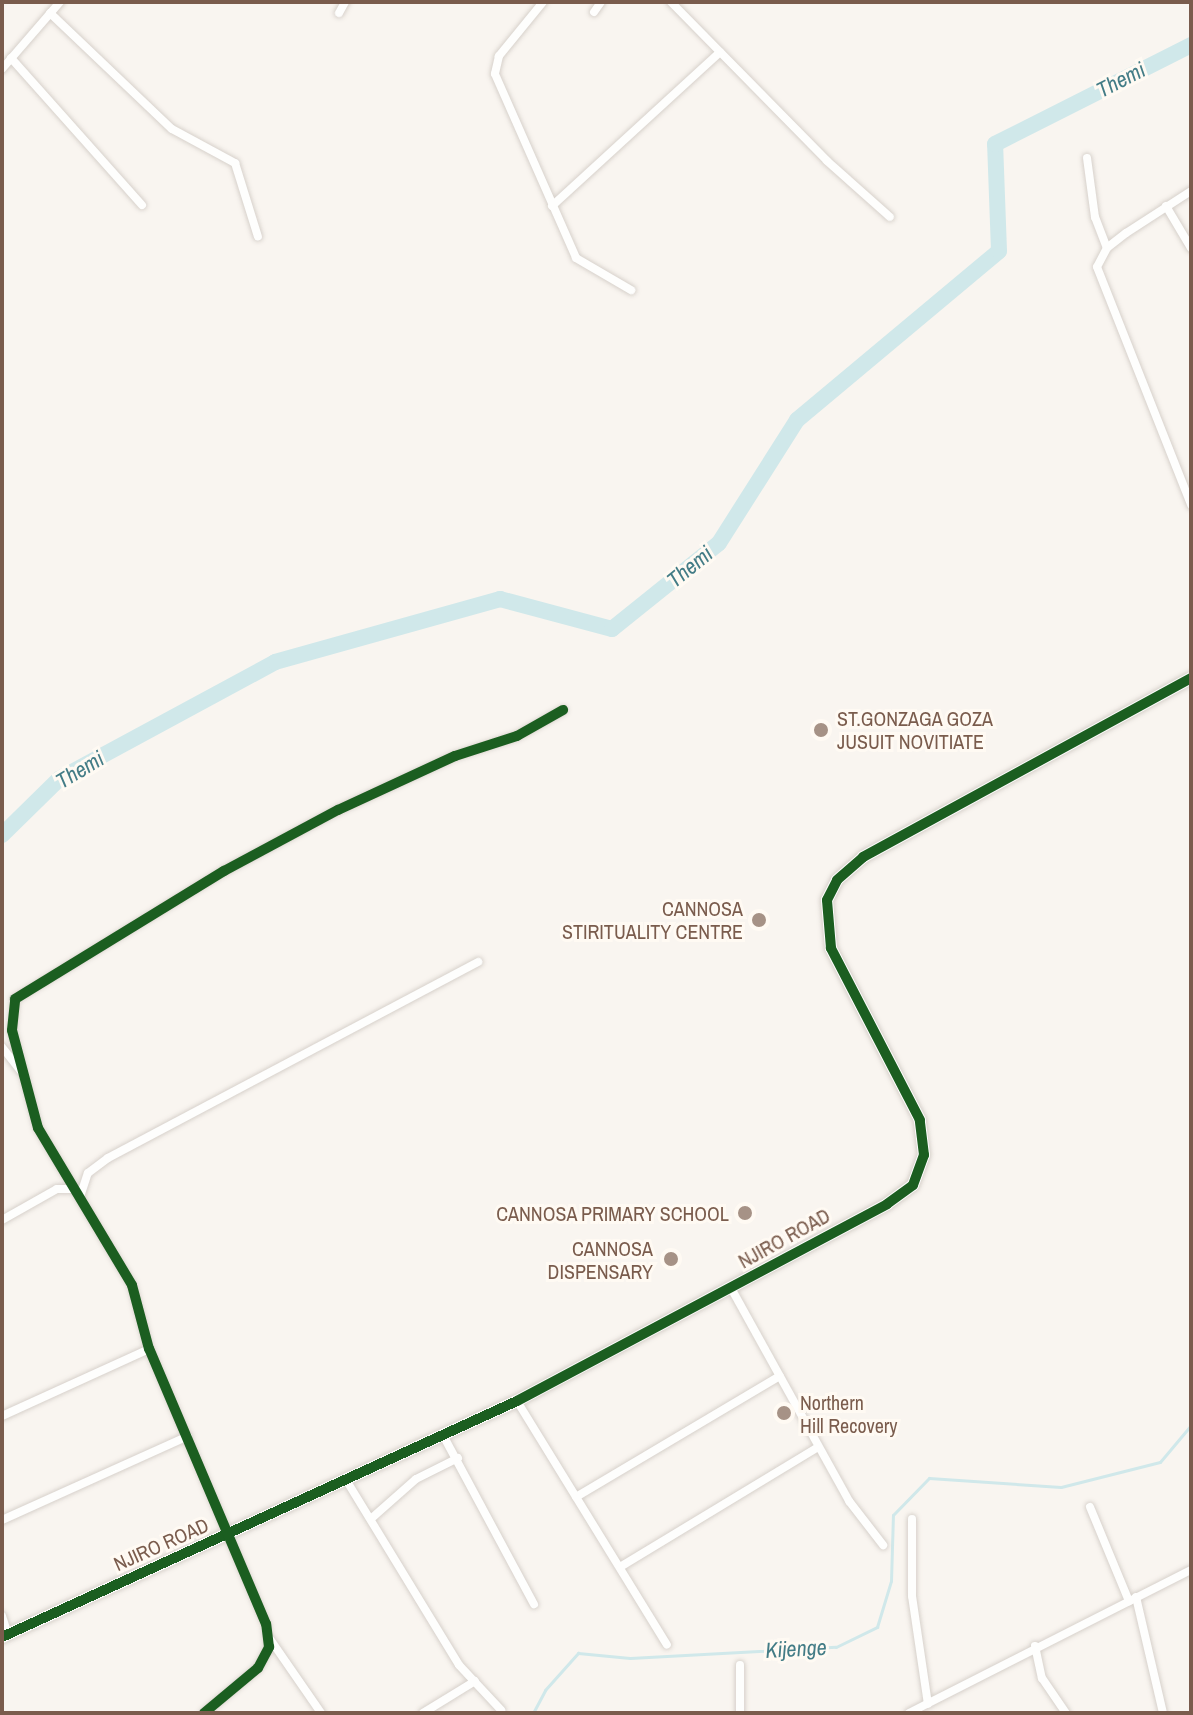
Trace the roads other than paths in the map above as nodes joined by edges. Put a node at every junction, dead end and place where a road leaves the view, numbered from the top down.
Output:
1 (60, 2) edge
2 (345, 2) edge
3 (543, 2) edge
4 (601, 2) edge
5 (671, 2) edge
6 (594, 12) dead end
7 (50, 13) junction
8 (339, 13) dead end
9 (720, 52) junction
10 (11, 58) junction
11 (2, 69) edge
12 (1087, 158) dead end
13 (1191, 191) edge
14 (142, 205) dead end
15 (552, 206) junction
16 (1166, 206) junction
17 (890, 217) dead end
18 (258, 237) dead end
19 (1107, 248) junction
20 (1191, 248) edge
21 (631, 290) dead end
22 (1191, 505) edge
23 (1191, 678) edge
24 (563, 710) dead end
25 (478, 962) dead end
26 (2, 1047) edge
27 (25, 1077) junction
28 (77, 1194) junction
29 (2, 1220) edge
30 (731, 1288) junction
31 (149, 1349) junction
32 (780, 1376) junction
33 (517, 1401) junction
34 (2, 1416) edge
35 (188, 1436) junction
36 (444, 1437) junction
37 (818, 1447) junction
38 (458, 1458) junction
39 (348, 1483) junction
40 (576, 1497) junction
41 (1090, 1507) dead end
42 (373, 1517) junction
43 (912, 1519) dead end
44 (2, 1520) edge
45 (226, 1535) junction
46 (883, 1545) dead end
47 (620, 1567) junction
48 (1191, 1570) edge
49 (1132, 1599) junction
50 (534, 1604) dead end
51 (2, 1616) edge
52 (5, 1635) edge
53 (270, 1639) junction
54 (667, 1645) dead end
55 (1035, 1646) junction
56 (740, 1665) dead end
57 (475, 1681) junction
58 (928, 1704) junction
59 (501, 1710) dead end
60 (204, 1713) edge
61 (321, 1713) edge
62 (423, 1713) edge
63 (740, 1713) edge
64 (909, 1713) edge
65 (1066, 1713) edge
66 (1163, 1713) edge

1 - 7 street
2 - 8 street
3 - 15 street
4 - 6 street
5 - 9 street
7 - 10 street
7 - 18 street
9 - 15 street
9 - 17 street
10 - 11 street
10 - 14 street
12 - 19 street
13 - 16 street
15 - 21 street
16 - 19 street
16 - 20 street
19 - 22 street
23 - 30 street, NJIRO ROAD
24 - 27 street
25 - 28 street
26 - 27 street
27 - 28 street
28 - 29 street
28 - 31 street
30 - 32 street
30 - 33 street, NJIRO ROAD
31 - 34 street
31 - 35 street
32 - 37 street
32 - 40 street
33 - 36 street, NJIRO ROAD
33 - 40 street
35 - 44 street
35 - 45 street
36 - 38 street
36 - 39 street, NJIRO ROAD
37 - 46 street
37 - 47 street
38 - 42 street
38 - 50 street
39 - 42 street
39 - 45 street, NJIRO ROAD
40 - 47 street
41 - 49 street
42 - 57 street
43 - 58 street
45 - 52 street, NJIRO ROAD
45 - 53 street
47 - 54 street
48 - 49 street
49 - 55 street
49 - 66 street
51 - 52 street
53 - 60 street
53 - 61 street
55 - 58 street
55 - 65 street
56 - 63 street
57 - 59 street
57 - 62 street
58 - 64 street

